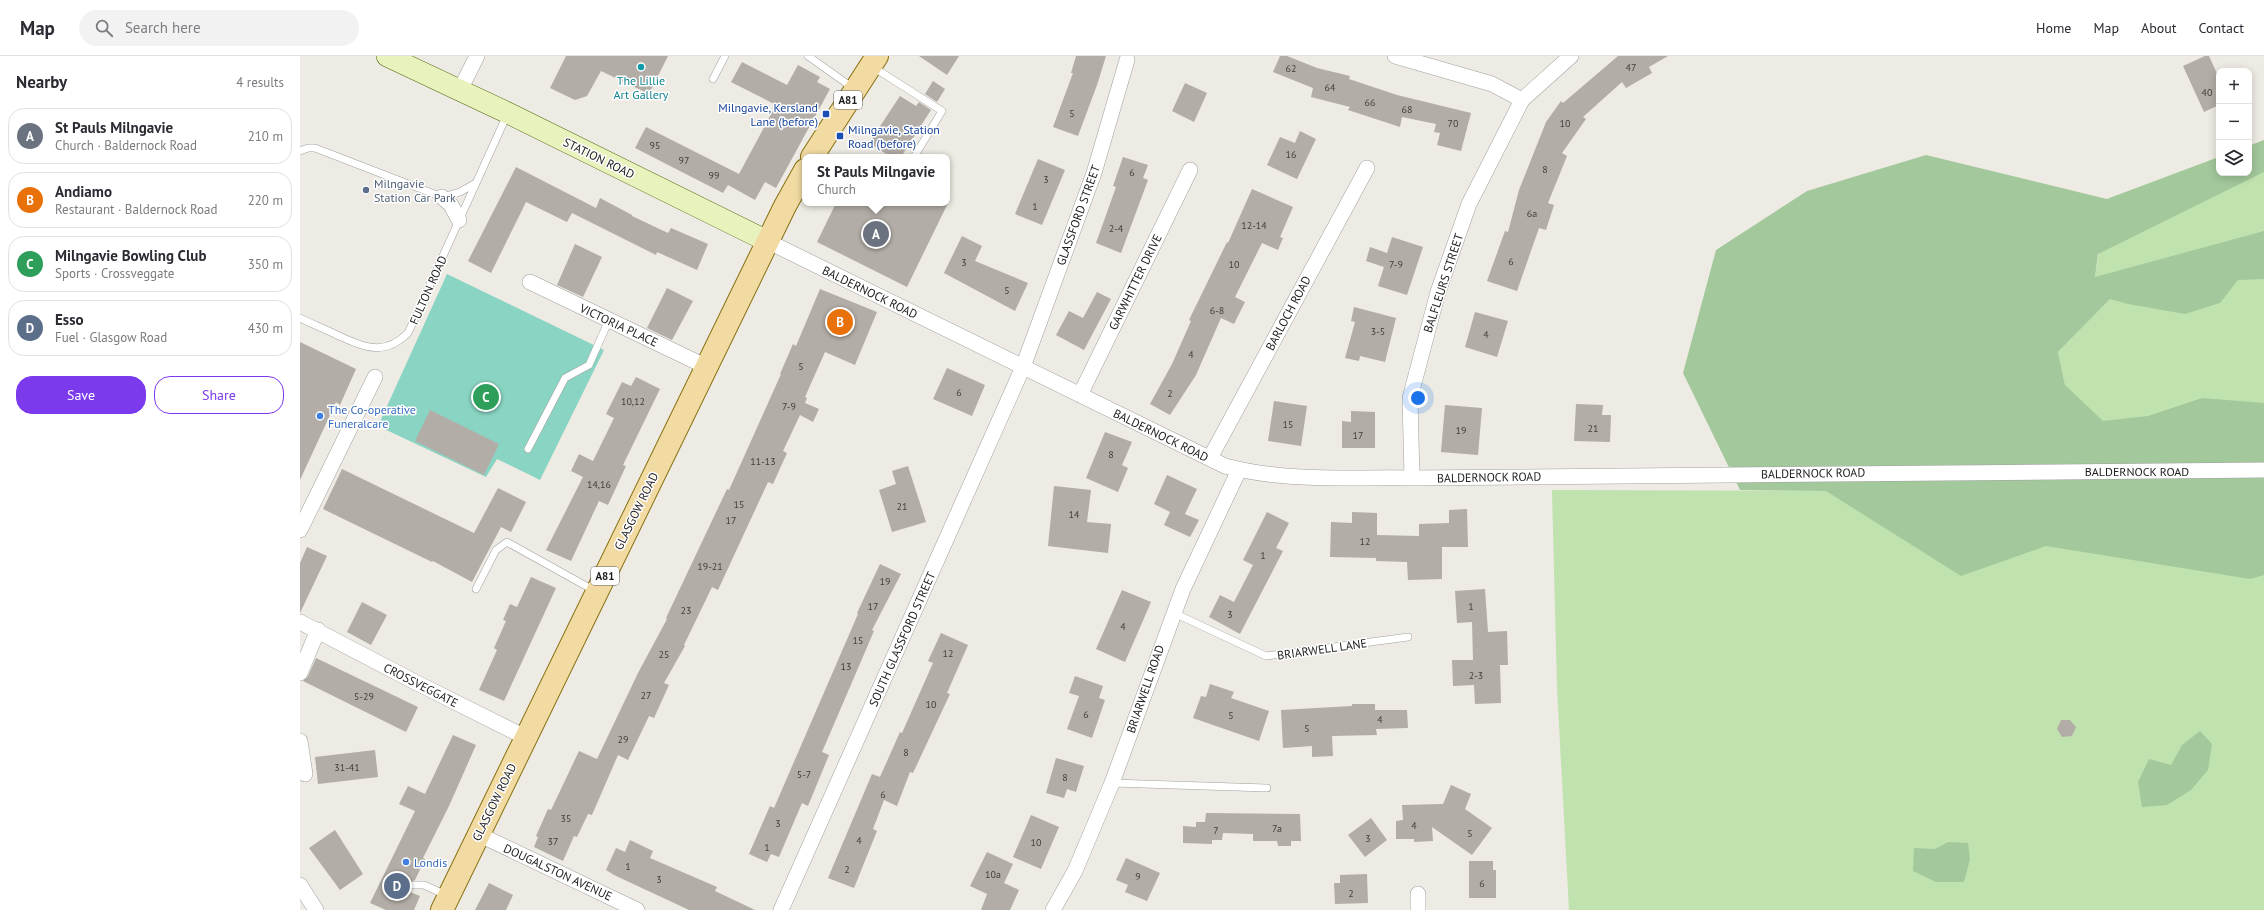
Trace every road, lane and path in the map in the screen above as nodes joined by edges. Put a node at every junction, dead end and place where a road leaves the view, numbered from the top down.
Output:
1 (387, 56) edge
2 (477, 56) edge
3 (725, 56) edge
4 (808, 56) edge
5 (1395, 56) edge
6 (1571, 56) edge
7 (1127, 60) dead end
8 (874, 61) edge
9 (712, 79) dead end
10 (855, 89) junction
11 (460, 90) junction
12 (1522, 100) junction
13 (508, 113) junction
14 (300, 151) edge
15 (814, 154) edge
16 (916, 154) edge
17 (1367, 168) dead end
18 (1190, 170) dead end
19 (802, 176) edge
20 (476, 183) junction
21 (442, 197) junction
22 (459, 220) junction
23 (767, 241) junction
24 (530, 282) dead end
25 (300, 318) edge
26 (609, 320) junction
27 (707, 367) junction
28 (1023, 367) junction
29 (375, 377) dead end
30 (1080, 395) junction
31 (528, 449) dead end
32 (1210, 458) junction
33 (1239, 470) junction
34 (2264, 470) edge
35 (1412, 478) junction
36 (300, 530) edge
37 (476, 589) dead end
38 (596, 592) junction
39 (1173, 612) junction
40 (300, 622) edge
41 (318, 630) junction
42 (1408, 637) dead end
43 (300, 673) edge
44 (525, 737) junction
45 (300, 741) edge
46 (305, 774) dead end
47 (1112, 783) junction
48 (1267, 788) dead end
49 (478, 834) junction
50 (300, 885) edge
51 (413, 885) dead end
52 (1418, 894) dead end
53 (445, 903) edge
54 (316, 910) edge
55 (637, 910) edge
56 (781, 910) edge
57 (1054, 910) edge
58 (1418, 910) edge

1 - 11 main road, STATION ROAD
2 - 11 street
3 - 9 lane
4 - 10 lane
5 - 12 street
6 - 12 street
7 - 28 street, GLASSFORD STREET
8 - 10 main road, A81
8 - 16 lane
10 - 15 main road, A81
11 - 13 main road, STATION ROAD
12 - 35 street, BALFLEURS STREET
13 - 20 lane, FULTON ROAD
13 - 23 main road, STATION ROAD
14 - 21 lane
17 - 32 street, BARLOCH ROAD
18 - 30 street, GARWHITTER DRIVE
19 - 23 main road, A81
20 - 21 lane
20 - 22 lane, FULTON ROAD
21 - 22 street
22 - 25 lane, FULTON ROAD
23 - 27 main road, GLASGOW ROAD / A81
23 - 28 street, BALDERNOCK ROAD
24 - 26 street, VICTORIA PLACE
26 - 27 street, VICTORIA PLACE
26 - 31 lane
27 - 38 main road, GLASGOW ROAD / A81
28 - 30 street, BALDERNOCK ROAD
28 - 56 street, SOUTH GLASSFORD STREET
29 - 36 street
30 - 32 street, BALDERNOCK ROAD
32 - 33 street, BALDERNOCK ROAD
33 - 35 street, BALDERNOCK ROAD
33 - 39 street, BRIARWELL ROAD
34 - 35 street, BALDERNOCK ROAD
37 - 38 lane
38 - 44 main road, GLASGOW ROAD / A81
39 - 42 lane, BRIARWELL LANE
39 - 47 street, BRIARWELL ROAD
40 - 41 street, CROSSVEGGATE
41 - 43 street
41 - 44 street, CROSSVEGGATE
44 - 49 main road, GLASGOW ROAD / A81
45 - 46 street
47 - 48 lane
47 - 57 street, BRIARWELL ROAD
49 - 53 main road, GLASGOW ROAD / A81
49 - 55 street, DOUGALSTON AVENUE
50 - 54 street
51 - 53 lane
52 - 58 street

